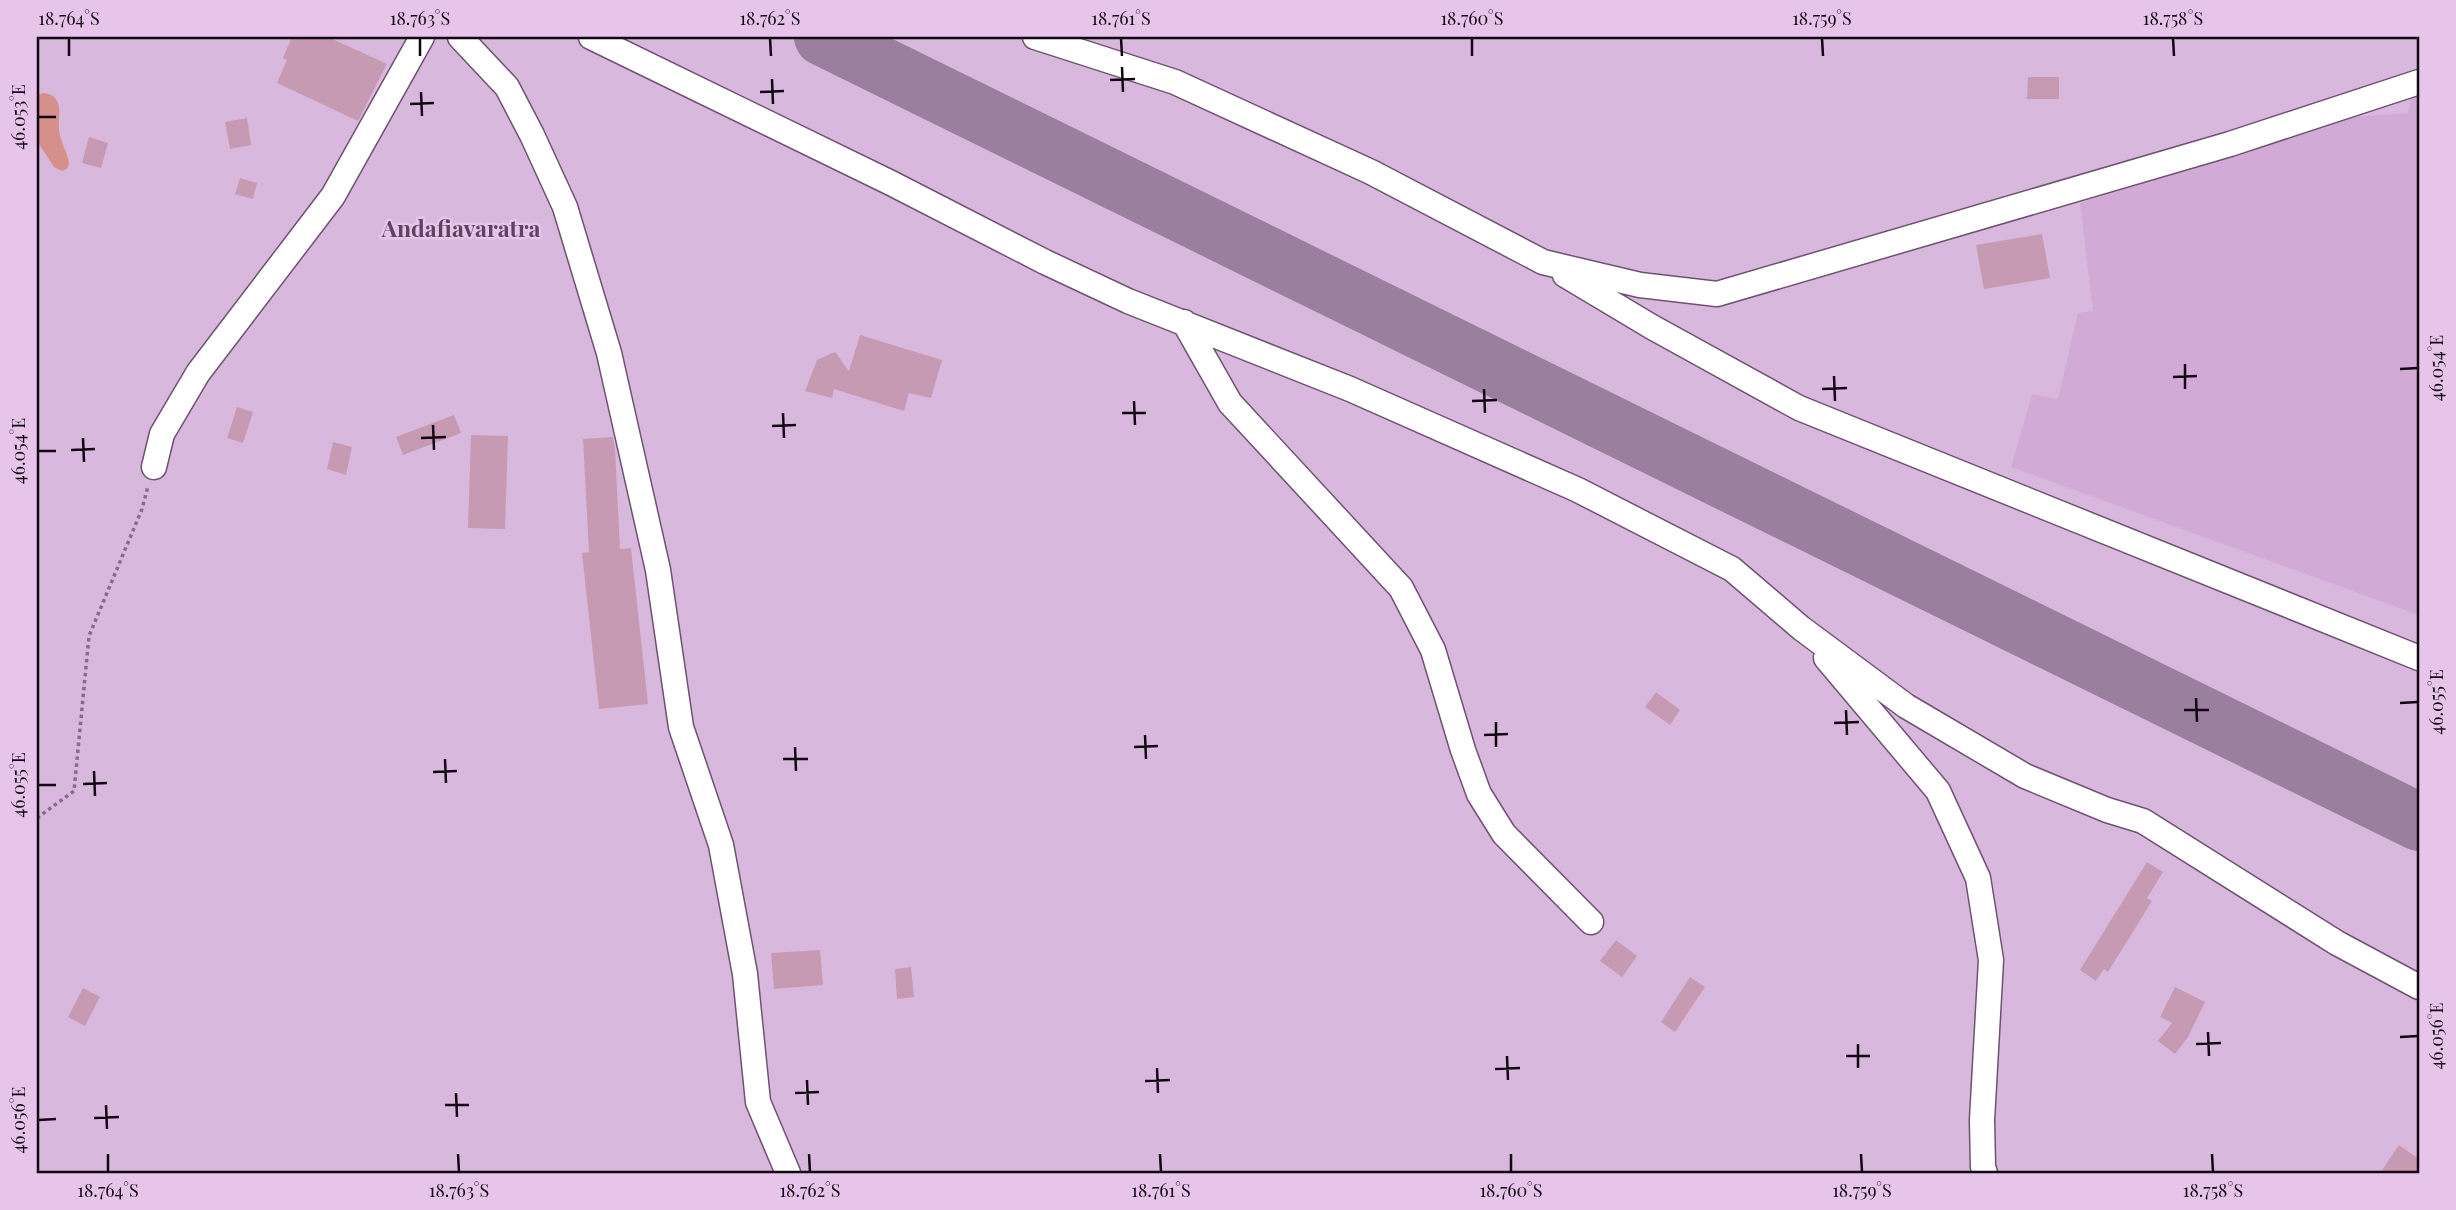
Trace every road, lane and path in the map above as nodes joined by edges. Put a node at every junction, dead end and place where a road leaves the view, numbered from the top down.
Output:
1 (422, 37) edge
2 (460, 37) edge
3 (591, 37) edge
4 (1035, 37) edge
5 (2419, 82) edge
6 (2371, 98) junction
7 (2419, 100) edge
8 (1543, 262) junction
9 (1184, 322) junction
10 (153, 467) joint
11 (1801, 628) junction
12 (2419, 658) edge
13 (37, 818) edge
14 (1591, 922) dead end
15 (2419, 987) edge
16 (788, 1173) edge
17 (1985, 1173) edge

1 - 10 street
2 - 16 street
3 - 9 street
4 - 8 street
5 - 6 street
6 - 7 street
6 - 8 street
8 - 12 street
9 - 11 street
9 - 14 street
10 - 13 path
11 - 15 street
11 - 17 street

